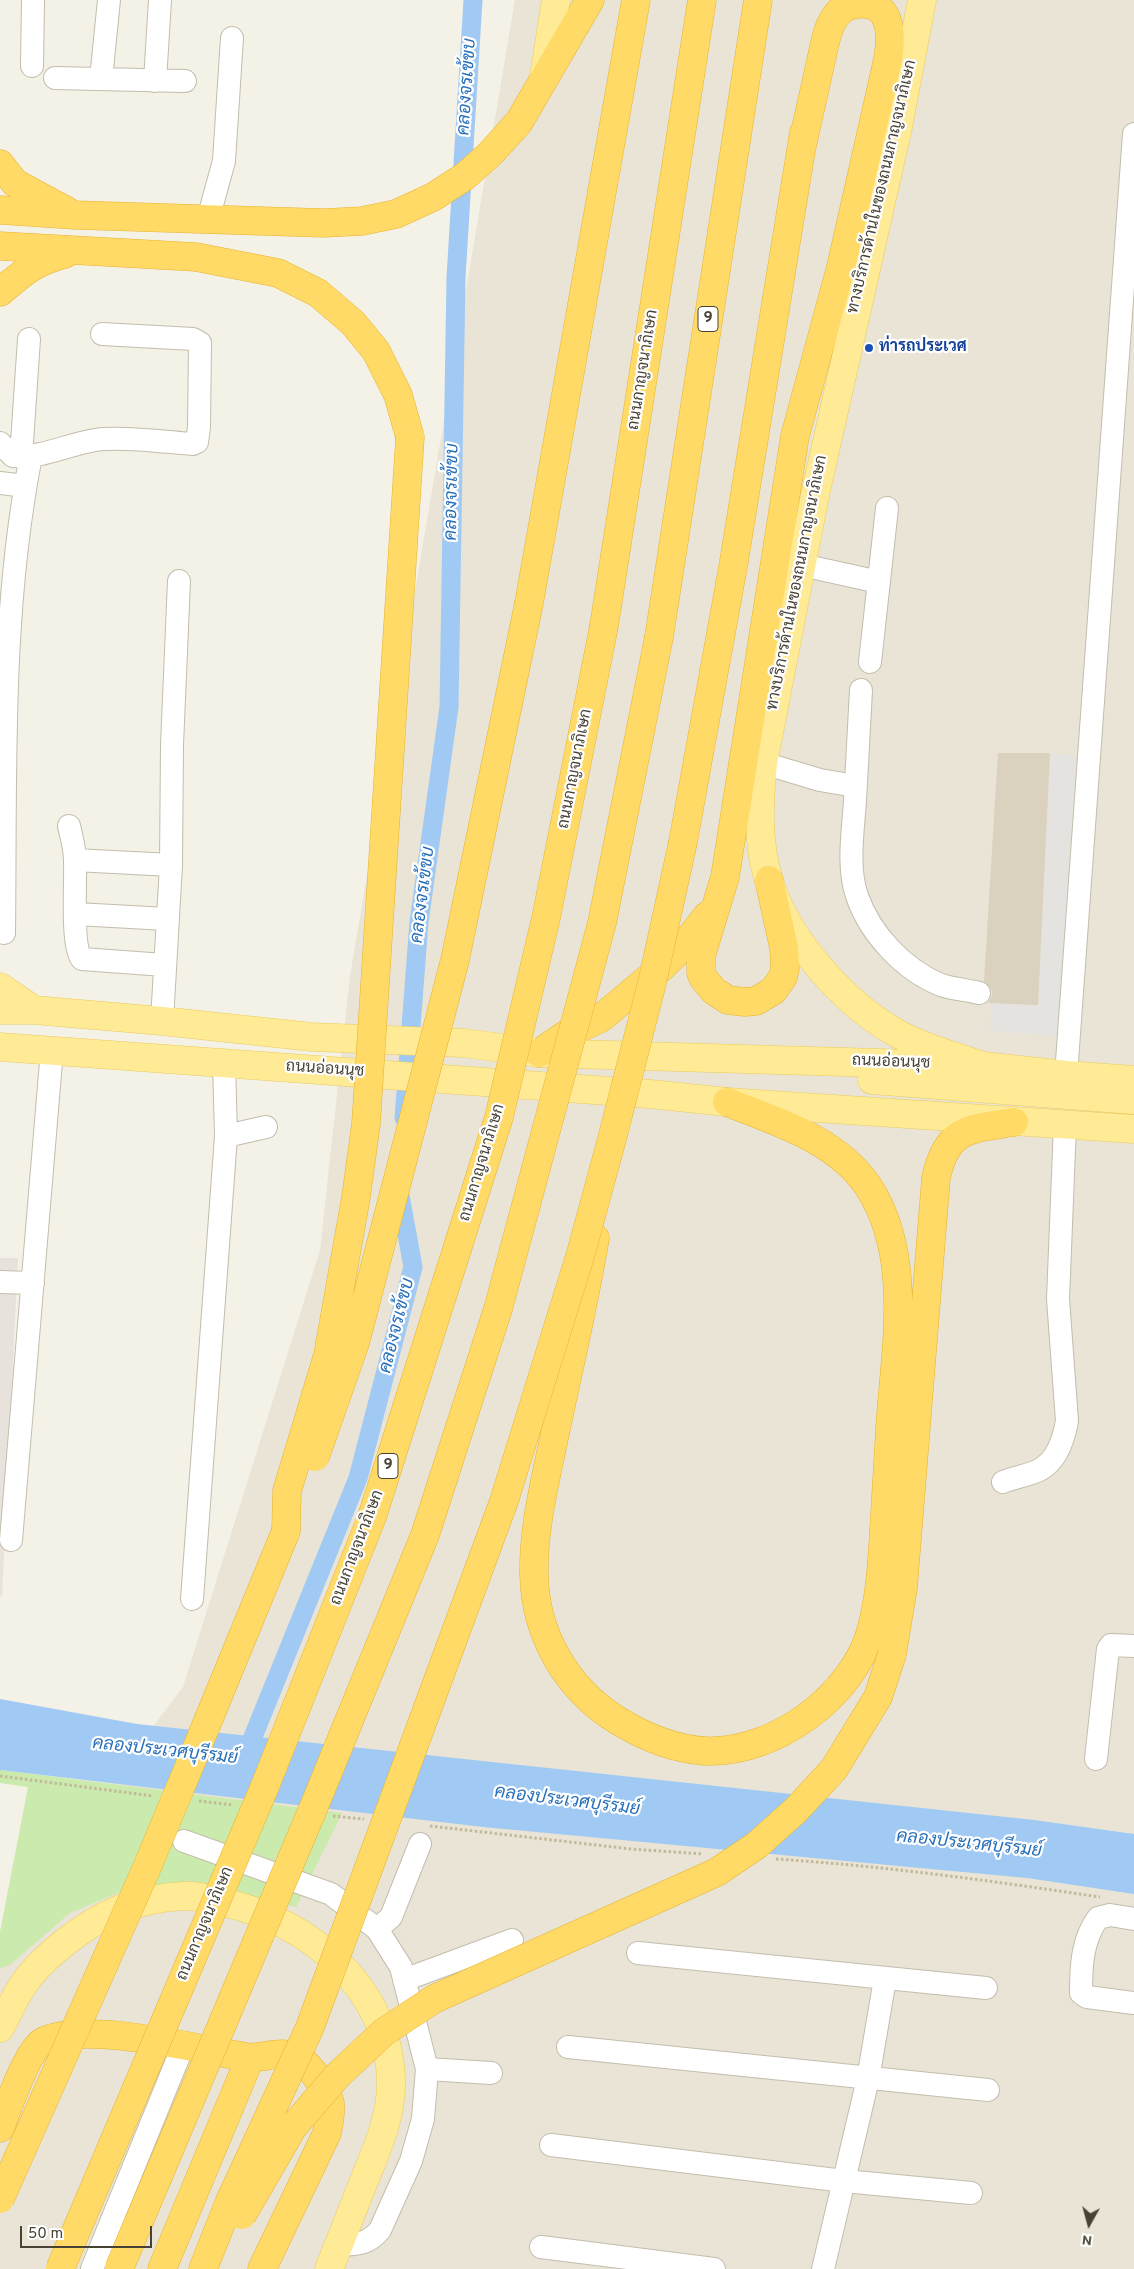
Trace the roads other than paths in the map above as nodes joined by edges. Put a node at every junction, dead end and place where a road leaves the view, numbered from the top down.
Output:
1 (33, 0) edge
2 (109, 0) edge
3 (160, 0) edge
4 (556, 0) edge
5 (590, 0) edge
6 (636, 0) edge
7 (702, 0) edge
8 (758, 0) edge
9 (825, 0) edge
10 (922, 0) edge
11 (232, 38) dead end
12 (32, 66) dead end
13 (544, 77) junction
14 (55, 78) dead end
15 (101, 79) junction
16 (155, 81) junction
17 (185, 81) dead end
18 (1134, 134) edge
19 (800, 151) junction
20 (0, 164) edge
21 (0, 210) edge
22 (74, 215) junction
23 (202, 219) junction
24 (0, 246) edge
25 (78, 251) junction
26 (196, 257) junction
27 (0, 292) edge
28 (102, 334) dead end
29 (29, 339) dead end
30 (1126, 353) edge
31 (0, 443) edge
32 (26, 457) junction
33 (0, 484) edge
34 (25, 486) junction
35 (887, 508) dead end
36 (802, 565) junction
37 (179, 581) dead end
38 (879, 582) junction
39 (870, 662) dead end
40 (861, 690) dead end
41 (763, 763) junction
42 (856, 786) junction
43 (68, 826) dead end
44 (75, 860) junction
45 (172, 865) junction
46 (769, 880) junction
47 (717, 903) junction
48 (76, 914) junction
49 (167, 919) junction
50 (4, 933) dead end
51 (164, 965) junction
52 (0, 986) edge
53 (979, 993) dead end
54 (0, 1010) edge
55 (34, 1010) junction
56 (162, 1021) junction
57 (0, 1047) edge
58 (52, 1050) junction
59 (539, 1054) junction
60 (647, 1056) junction
61 (224, 1063) junction
62 (982, 1066) junction
63 (722, 1070) junction
64 (1066, 1075) junction
65 (1134, 1080) edge
66 (650, 1094) junction
67 (1134, 1100) edge
68 (727, 1102) junction
69 (1014, 1122) junction
70 (1065, 1125) junction
71 (266, 1126) dead end
72 (1134, 1128) edge
73 (613, 1135) junction
74 (226, 1136) junction
75 (0, 1282) edge
76 (33, 1283) junction
77 (1003, 1482) dead end
78 (286, 1530) junction
79 (11, 1540) dead end
80 (192, 1599) dead end
81 (1134, 1646) edge
82 (1096, 1759) dead end
83 (422, 1835) road end
84 (184, 1841) dead end
85 (1134, 1919) edge
86 (377, 1930) junction
87 (512, 1940) dead end
88 (638, 1953) dead end
89 (885, 1979) junction
90 (404, 1980) junction
91 (986, 1988) dead end
92 (1134, 2002) edge
93 (0, 2028) edge
94 (183, 2046) junction
95 (568, 2047) dead end
96 (250, 2058) junction
97 (427, 2069) junction
98 (491, 2073) dead end
99 (868, 2079) junction
100 (988, 2090) dead end
101 (0, 2128) edge
102 (551, 2144) dead end
103 (844, 2181) junction
104 (971, 2193) dead end
105 (0, 2199) edge
106 (540, 2248) dead end
107 (334, 2257) edge
108 (619, 2263) edge
109 (60, 2269) edge
110 (92, 2269) edge
111 (119, 2269) edge
112 (162, 2269) edge
113 (203, 2269) edge
114 (218, 2269) edge
115 (262, 2269) edge
116 (714, 2269) edge
117 (823, 2269) edge

1 - 12 street
2 - 15 street
3 - 16 street
4 - 13 main road
5 - 13 highway
6 - 78 highway, bridge
7 - 109 highway, ถนนกาญจนาภิเษก / 9, bridge
8 - 111 highway, 9, bridge
9 - 19 highway
10 - 36 main road, ทางบริการด้านในของถนนกาญจนาภิเษก
11 - 23 street
13 - 23 highway
14 - 15 street
15 - 16 street
16 - 17 street
18 - 30 street
19 - 47 highway
19 - 73 highway, bridge
20 - 22 highway
21 - 22 highway
22 - 23 highway
23 - 26 highway
24 - 25 highway
25 - 26 highway
25 - 27 highway
26 - 78 highway, bridge
28 - 32 street
29 - 32 street
30 - 64 street
31 - 32 street
32 - 34 street
33 - 34 street
34 - 50 street
35 - 38 street
36 - 38 street
36 - 41 main road, ทางบริการด้านในของถนนกาญจนาภิเษก
37 - 45 street
38 - 39 street
40 - 42 street
41 - 42 street
41 - 46 main road, ทางบริการด้านในของถนนกาญจนาภิเษก
42 - 53 street
43 - 44 street
44 - 45 street
44 - 48 street
45 - 49 street
46 - 47 highway
46 - 62 main road, ทางบริการด้านในของถนนกาญจนาภิเษก
47 - 59 highway
48 - 49 street
48 - 51 street
49 - 51 street
51 - 56 street
52 - 55 main road
54 - 55 main road, ถนนอ่อนนุช
55 - 56 main road, ถนนอ่อนนุช
56 - 59 main road, ถนนอ่อนนุช, bridge
57 - 58 main road, ถนนอ่อนนุช
58 - 61 main road, ถนนอ่อนนุช
58 - 76 street
59 - 60 main road, ถนนอ่อนนุช
60 - 62 main road, ถนนอ่อนนุช
60 - 63 main road, ถนนอ่อนนุช
61 - 66 main road, ถนนอ่อนนุช, bridge
61 - 74 street
62 - 64 main road, ถนนอ่อนนุช
63 - 66 main road, ถนนอ่อนนุช
63 - 67 main road, ถนนอ่อนนุช
64 - 65 main road, ถนนอ่อนนุช
66 - 68 main road, ถนนอ่อนนุช
68 - 69 main road, ถนนอ่อนนุช
68 - 73 highway, bridge
69 - 70 main road, ถนนอ่อนนุช
69 - 114 highway, bridge
70 - 72 main road, ถนนอ่อนนุช
70 - 77 street
71 - 74 street
73 - 113 highway, bridge
74 - 80 street
75 - 76 street
76 - 79 street
78 - 105 highway, bridge
81 - 82 street
83 - 86 street
84 - 86 street
85 - 92 street
86 - 90 street
87 - 90 street
88 - 89 street
89 - 91 street
89 - 99 street
90 - 97 street
93 - 107 main road
94 - 96 highway
94 - 101 highway
94 - 110 street
95 - 99 street
96 - 112 highway
96 - 115 highway
97 - 98 street
97 - 107 street
99 - 100 street
99 - 103 street
102 - 103 street
103 - 104 street
103 - 117 street
106 - 108 street
108 - 116 street

